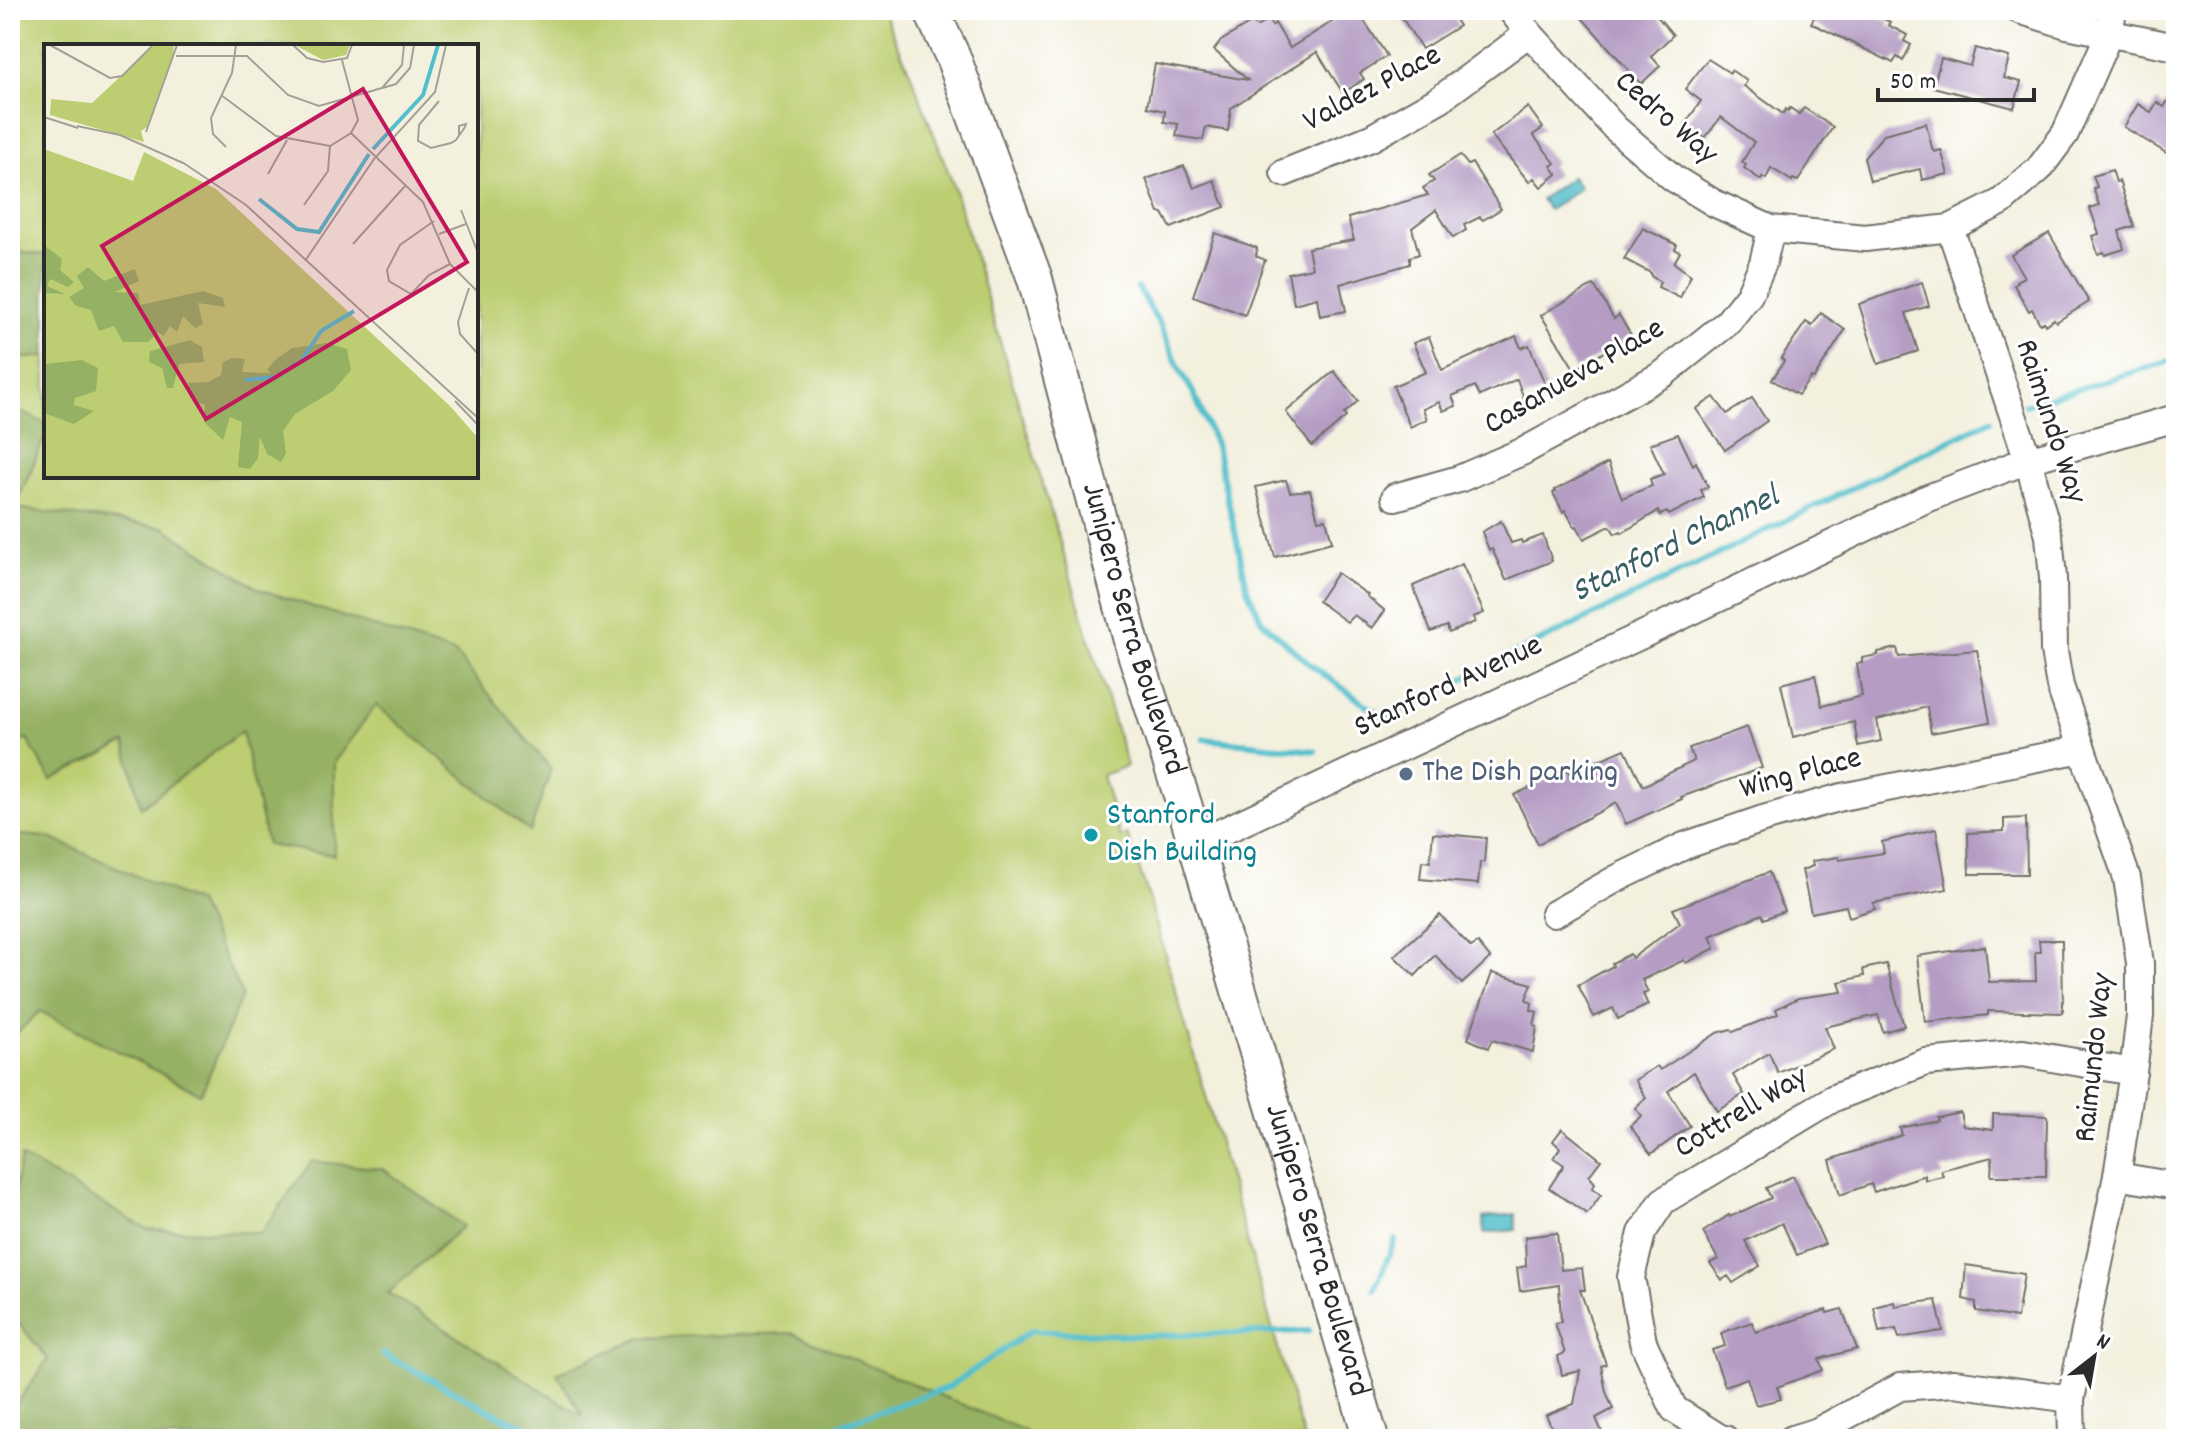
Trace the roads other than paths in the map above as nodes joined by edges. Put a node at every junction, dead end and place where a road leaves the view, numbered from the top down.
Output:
1 (931, 10) edge
2 (1511, 10) edge
3 (2019, 10) edge
4 (2111, 22) edge
5 (1529, 33) junction
6 (2176, 47) edge
7 (1284, 173) dead end
8 (1950, 228) junction
9 (1771, 229) junction
10 (2176, 418) edge
11 (2028, 460) junction
12 (1395, 497) dead end
13 (2082, 749) junction
14 (1196, 844) junction
15 (1554, 914) dead end
16 (2133, 1072) junction
17 (2117, 1176) junction
18 (2176, 1186) edge
19 (2071, 1399) junction
20 (1371, 1439) edge
21 (1725, 1439) edge
22 (1792, 1439) edge
23 (2072, 1439) edge

1 - 14 main road, Junipero Serra Boulevard
2 - 5 street, Cedro Way
3 - 4 street
4 - 6 street
4 - 8 street, Cedro Way
5 - 7 street, Valdez Place
5 - 9 street, Cedro Way
8 - 9 street, Cedro Way
8 - 11 street, Raimundo Way
9 - 12 street, Casanueva Place
10 - 11 street, Stanford Avenue
11 - 13 street, Raimundo Way
11 - 14 street, Stanford Avenue
13 - 15 street, Wing Place
13 - 16 street, Raimundo Way
14 - 20 main road, Junipero Serra Boulevard
16 - 17 street, Raimundo Way
16 - 21 street, Cottrell Way
17 - 18 street
17 - 19 street, Raimundo Way
19 - 22 street
19 - 23 street, Raimundo Way

